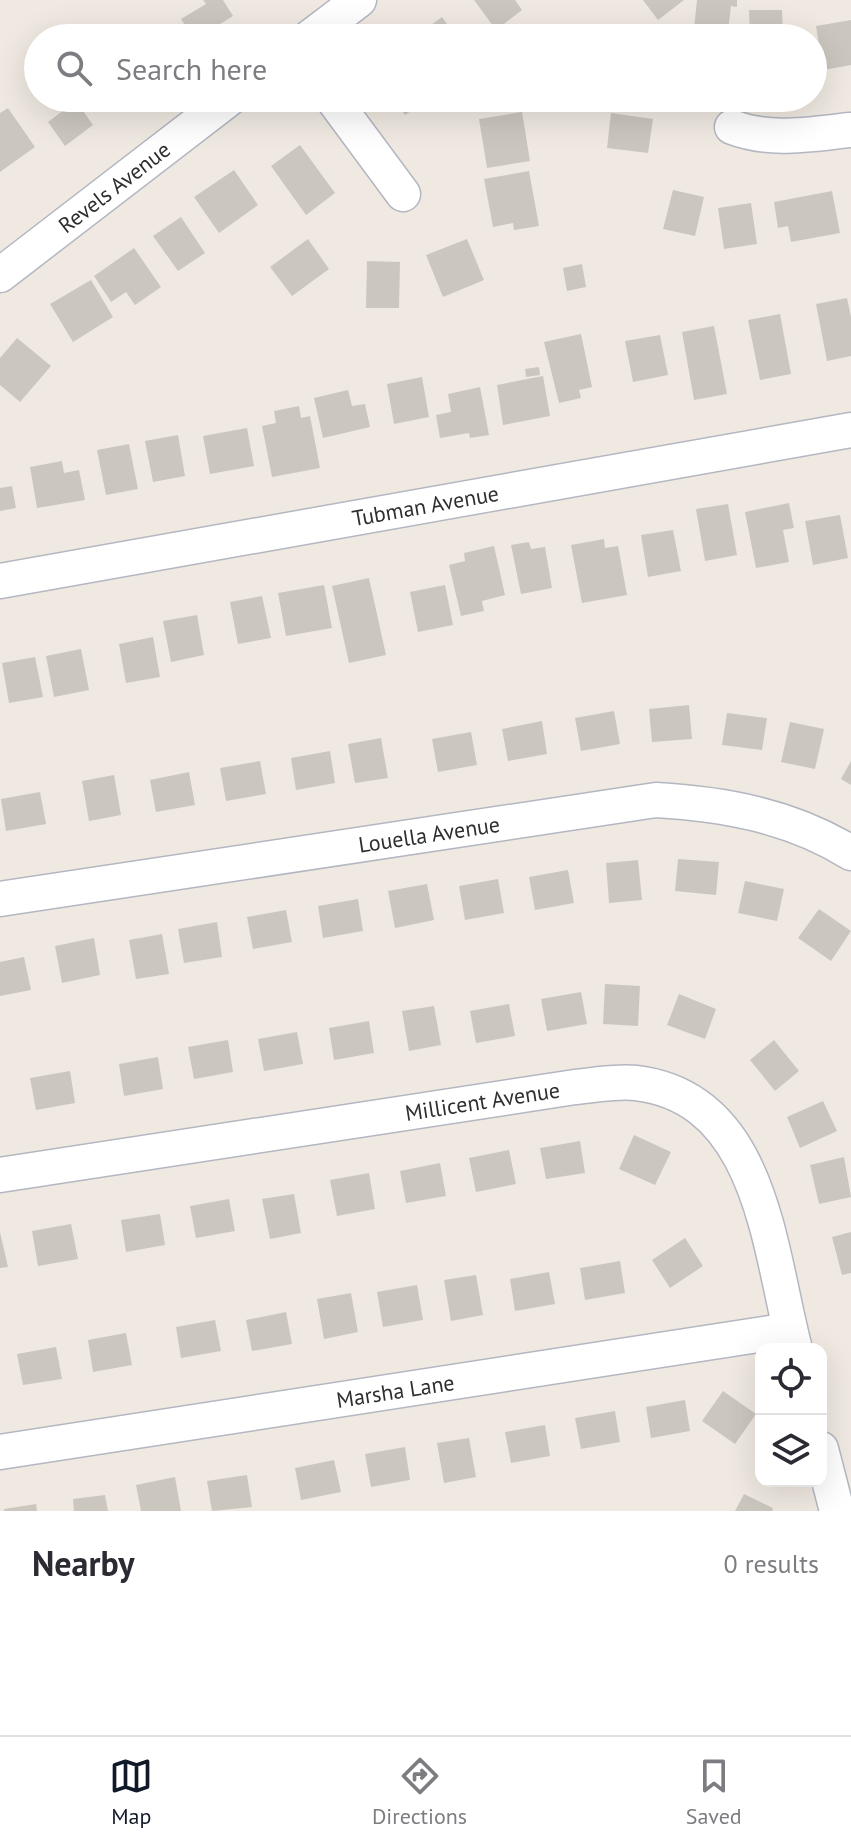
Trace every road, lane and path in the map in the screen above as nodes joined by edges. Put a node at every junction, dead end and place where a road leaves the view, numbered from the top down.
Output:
1 (359, 0) edge
2 (327, 24) edge
3 (212, 112) edge
4 (342, 112) edge
5 (732, 127) dead end
6 (851, 130) edge
7 (403, 194) dead end
8 (0, 275) edge
9 (851, 430) edge
10 (0, 581) edge
11 (851, 853) edge
12 (0, 899) edge
13 (0, 1175) edge
14 (792, 1340) edge
15 (0, 1452) edge
16 (827, 1472) edge
17 (837, 1511) edge

1 - 2 street
3 - 8 street, Revels Avenue
4 - 7 street
5 - 6 street
9 - 10 street, Tubman Avenue
11 - 12 street, Louella Avenue
13 - 14 street, Millicent Avenue
14 - 15 street, Marsha Lane
16 - 17 street

